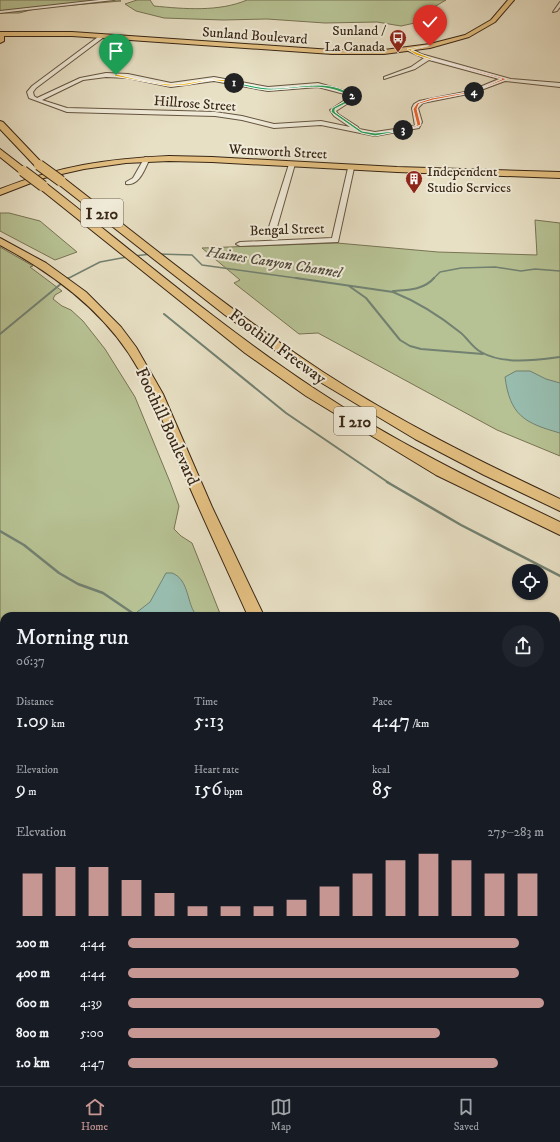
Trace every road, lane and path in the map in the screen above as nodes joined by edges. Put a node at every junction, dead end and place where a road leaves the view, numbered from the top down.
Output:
1 (112, 0) edge
2 (511, 0) edge
3 (560, 3) edge
4 (555, 11) dead end
5 (0, 12) edge
6 (0, 34) edge
7 (102, 36) junction
8 (0, 41) edge
9 (408, 49) junction
10 (428, 58) junction
11 (386, 78) dead end
12 (505, 79) junction
13 (560, 85) edge
14 (37, 100) junction
15 (0, 124) edge
16 (361, 132) junction
17 (0, 135) edge
18 (0, 152) edge
19 (147, 158) junction
20 (292, 164) junction
21 (39, 165) junction
22 (350, 168) junction
23 (560, 175) edge
24 (128, 183) dead end
25 (0, 192) edge
26 (0, 241) edge
27 (269, 243) junction
28 (240, 244) dead end
29 (560, 505) edge
30 (560, 529) edge
31 (254, 612) edge

1 - 5 street
2 - 9 main road, Sunland Boulevard
3 - 4 street
6 - 7 main road, Sunland Boulevard
6 - 8 highway
7 - 9 main road, Sunland Boulevard
7 - 14 street
9 - 10 street
10 - 11 street
10 - 12 street
12 - 13 street
12 - 16 street, Hillrose Street
14 - 16 street, Hillrose Street
14 - 16 street
15 - 21 highway
17 - 21 highway, Foothill Freeway / I 210
18 - 30 highway, Foothill Freeway / I 210, bridge
19 - 20 main road, Wentworth Street
19 - 24 street
19 - 25 main road, Wentworth Street
20 - 22 main road, Wentworth Street
20 - 27 street
21 - 29 highway, Foothill Freeway / I 210, bridge
22 - 23 main road, Wentworth Street
22 - 27 street, Bengal Street
26 - 31 main road, Foothill Boulevard
27 - 28 street, Bengal Street

